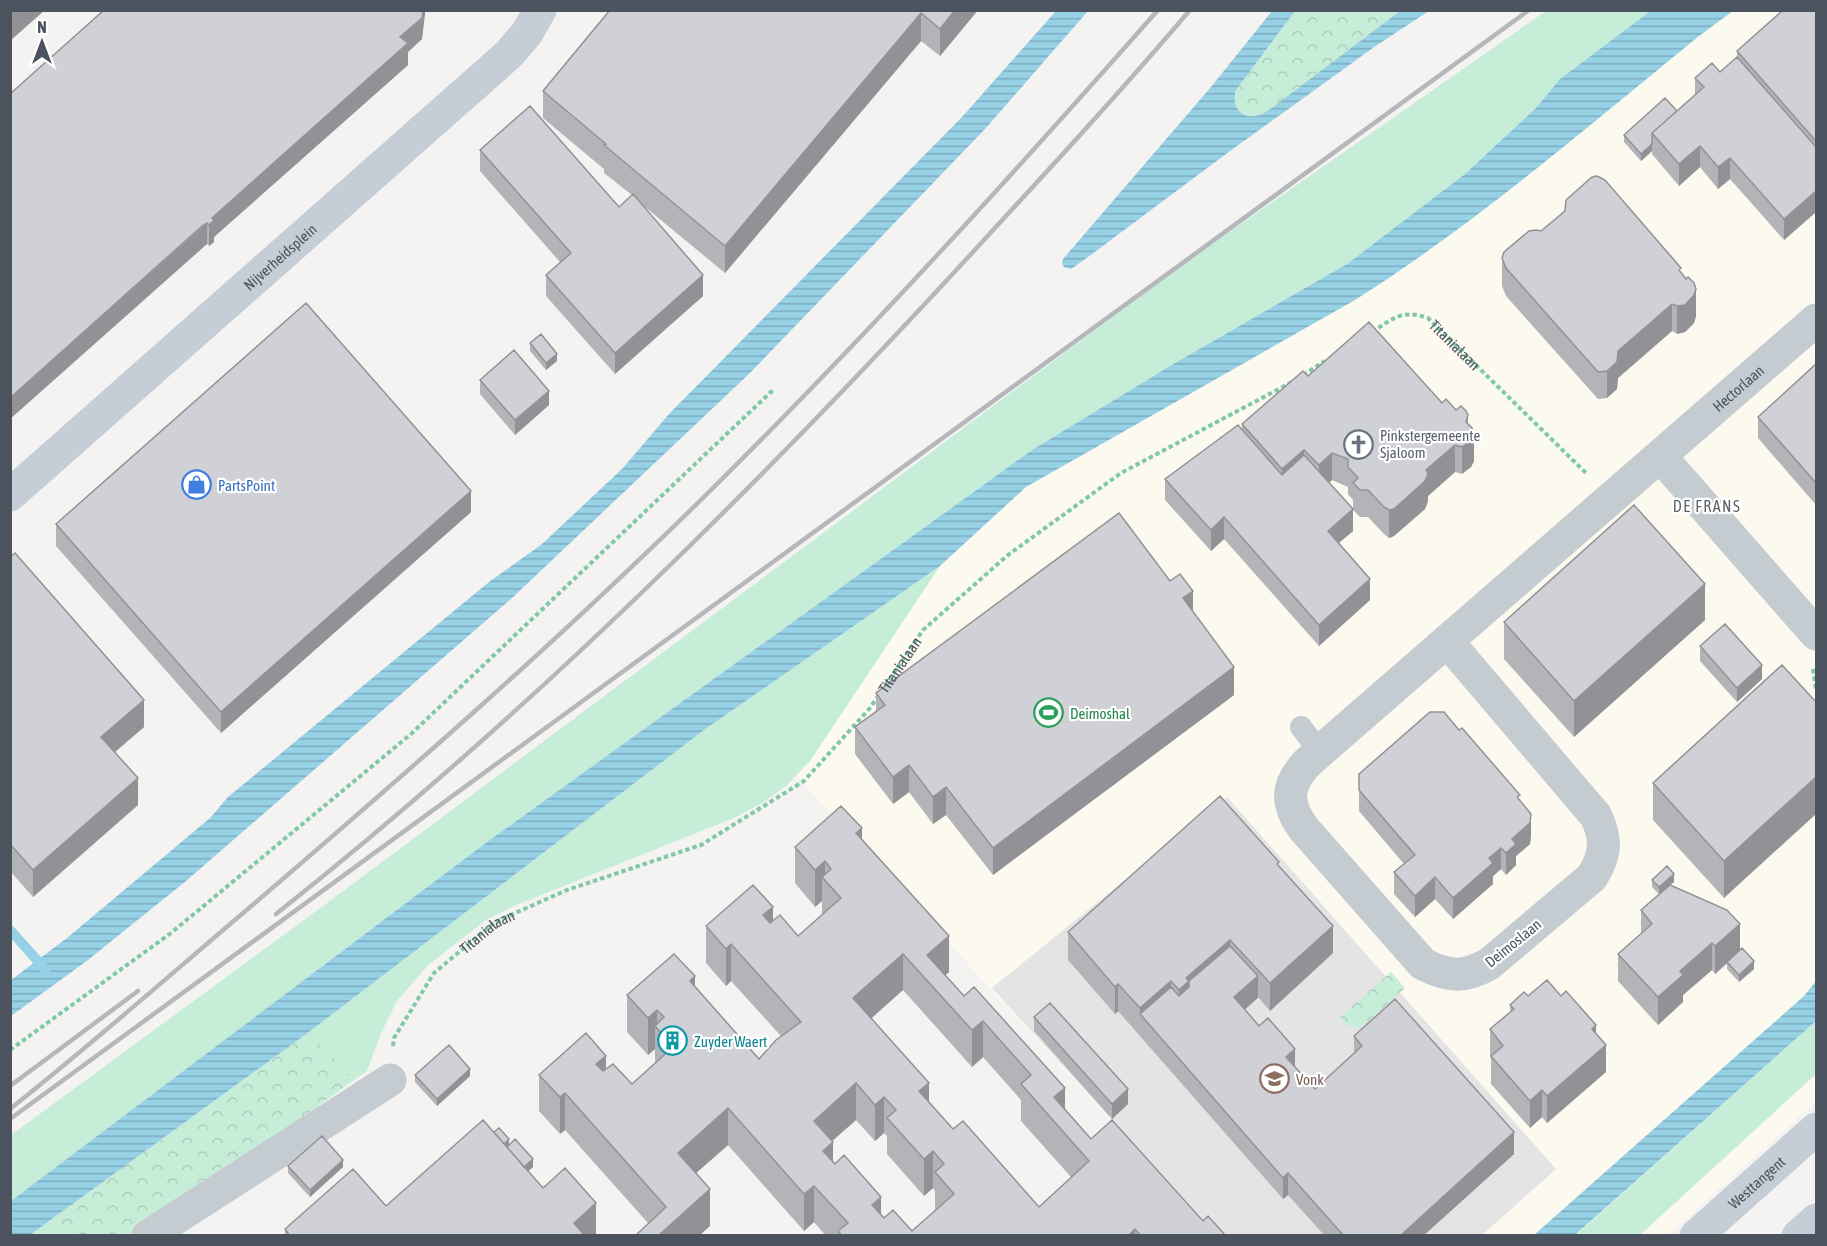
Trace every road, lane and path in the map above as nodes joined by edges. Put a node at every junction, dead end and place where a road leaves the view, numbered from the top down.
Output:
1 (540, 10) edge
2 (1816, 320) edge
3 (1368, 334) edge
4 (1330, 358) edge
5 (1302, 376) edge
6 (1293, 382) edge
7 (773, 390) dead end
8 (1661, 457) junction
9 (10, 495) edge
10 (1612, 499) junction
11 (1816, 634) edge
12 (1447, 641) junction
13 (10, 1050) edge
14 (390, 1080) joint
15 (1816, 1129) edge
16 (1816, 1220) edge
17 (148, 1236) edge
18 (1696, 1236) edge
19 (1798, 1236) edge

1 - 9 street, Nijverheidsplein
2 - 8 street, Hectorlaan
3 - 10 path, Titanialaan
4 - 5 path
6 - 14 path, Titanialaan
7 - 13 path
8 - 10 street, Deimoslaan
8 - 11 street
10 - 12 street, Deimoslaan
12 - 12 street, Deimoslaan
14 - 17 street
15 - 18 street, Westtangent
16 - 19 street

